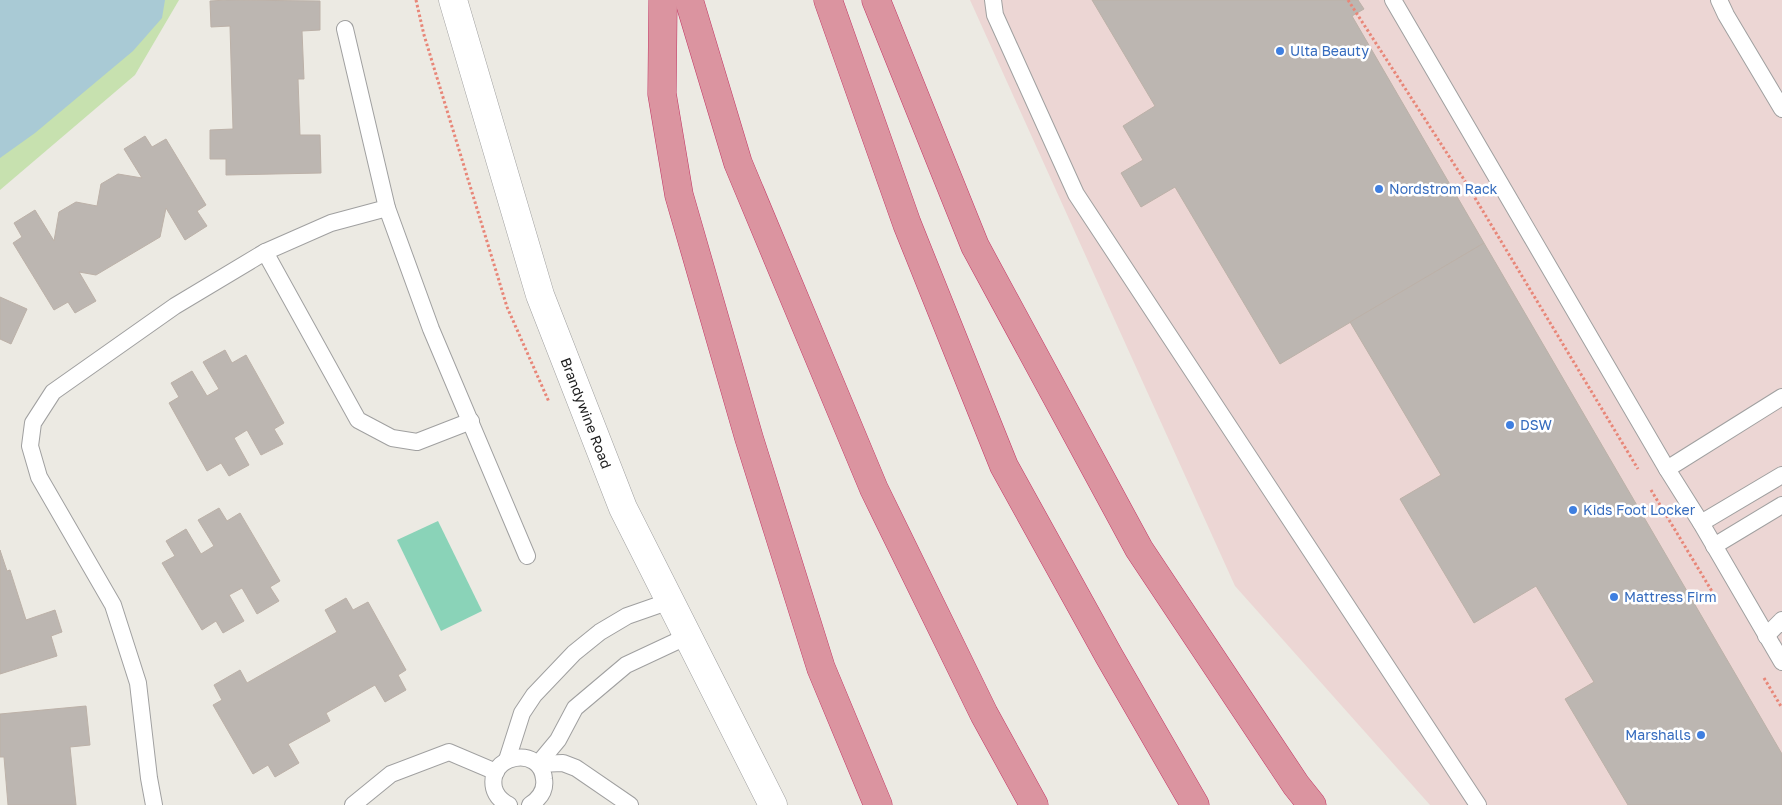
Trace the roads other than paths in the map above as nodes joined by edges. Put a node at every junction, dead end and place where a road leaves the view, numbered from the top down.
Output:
1 (452, 0) edge
2 (663, 0) edge
3 (689, 0) edge
4 (828, 0) edge
5 (876, 0) edge
6 (993, 0) edge
7 (1393, 0) edge
8 (1719, 0) edge
9 (345, 29) dead end
10 (1782, 109) edge
11 (387, 208) junction
12 (265, 252) junction
13 (1782, 397) edge
14 (471, 421) junction
15 (1667, 469) junction
16 (1782, 475) edge
17 (1782, 505) edge
18 (1702, 523) junction
19 (1714, 546) junction
20 (528, 556) dead end
21 (670, 601) junction
22 (1782, 620) edge
23 (688, 636) junction
24 (1766, 636) junction
25 (1782, 662) edge
26 (507, 760) junction
27 (538, 764) junction
28 (496, 772) junction
29 (154, 805) edge
30 (353, 805) edge
31 (509, 805) edge
32 (530, 805) edge
33 (630, 805) edge
34 (773, 805) edge
35 (878, 805) edge
36 (1034, 805) edge
37 (1195, 805) edge
38 (1312, 805) edge
39 (1478, 805) edge

1 - 21 street, Brandywine Road
2 - 35 highway
3 - 36 highway
4 - 37 highway
5 - 38 highway
6 - 39 lane
7 - 15 lane
8 - 10 lane
9 - 11 lane
11 - 12 lane
11 - 14 lane
12 - 14 lane
12 - 29 lane
13 - 15 lane
14 - 20 lane
15 - 18 lane
16 - 18 lane
17 - 19 lane
18 - 19 lane
19 - 24 lane
21 - 23 street, Brandywine Road
21 - 26 lane
22 - 24 lane
23 - 27 lane
23 - 34 street, Brandywine Road
24 - 25 lane
26 - 27 lane
26 - 28 lane
27 - 32 lane
27 - 33 lane
28 - 30 lane
28 - 31 lane

